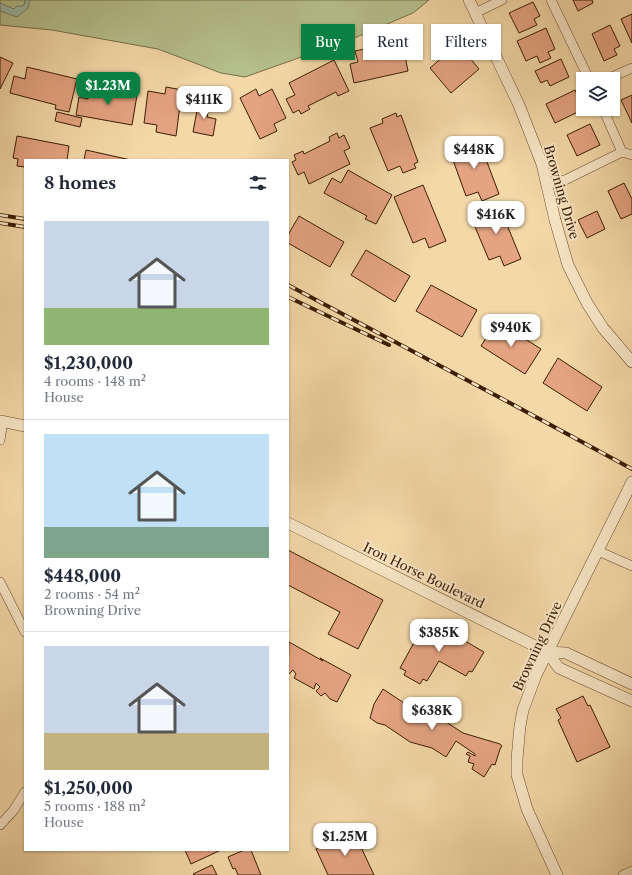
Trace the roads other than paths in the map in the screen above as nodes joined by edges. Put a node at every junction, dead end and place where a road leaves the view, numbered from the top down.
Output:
1 (469, 0) edge
2 (502, 0) edge
3 (551, 0) edge
4 (475, 13) junction
5 (632, 68) edge
6 (586, 72) edge
7 (620, 73) edge
8 (606, 116) edge
9 (622, 152) junction
10 (632, 155) edge
11 (547, 184) junction
12 (632, 362) edge
13 (2, 421) edge
14 (24, 426) edge
15 (0, 440) edge
16 (632, 482) edge
17 (289, 523) edge
18 (598, 551) junction
19 (632, 566) edge
20 (0, 582) edge
21 (24, 630) edge
22 (547, 652) junction
23 (632, 684) edge
24 (632, 701) edge
25 (24, 794) edge
26 (0, 825) edge
27 (632, 871) edge
28 (557, 875) edge
29 (623, 875) edge

1 - 4 street, Browning Drive
2 - 4 street
3 - 6 street
4 - 11 street, Browning Drive
5 - 7 street
8 - 9 street
9 - 10 street
9 - 11 street
11 - 12 street, Browning Drive
13 - 14 street
13 - 15 street
16 - 18 street, Browning Drive
17 - 22 street, Iron Horse Boulevard
18 - 19 street
18 - 22 street, Browning Drive
20 - 21 street
22 - 23 street, Iron Horse Boulevard
22 - 24 street, Iron Horse Boulevard
22 - 28 street, Browning Drive
25 - 26 street
27 - 29 street

